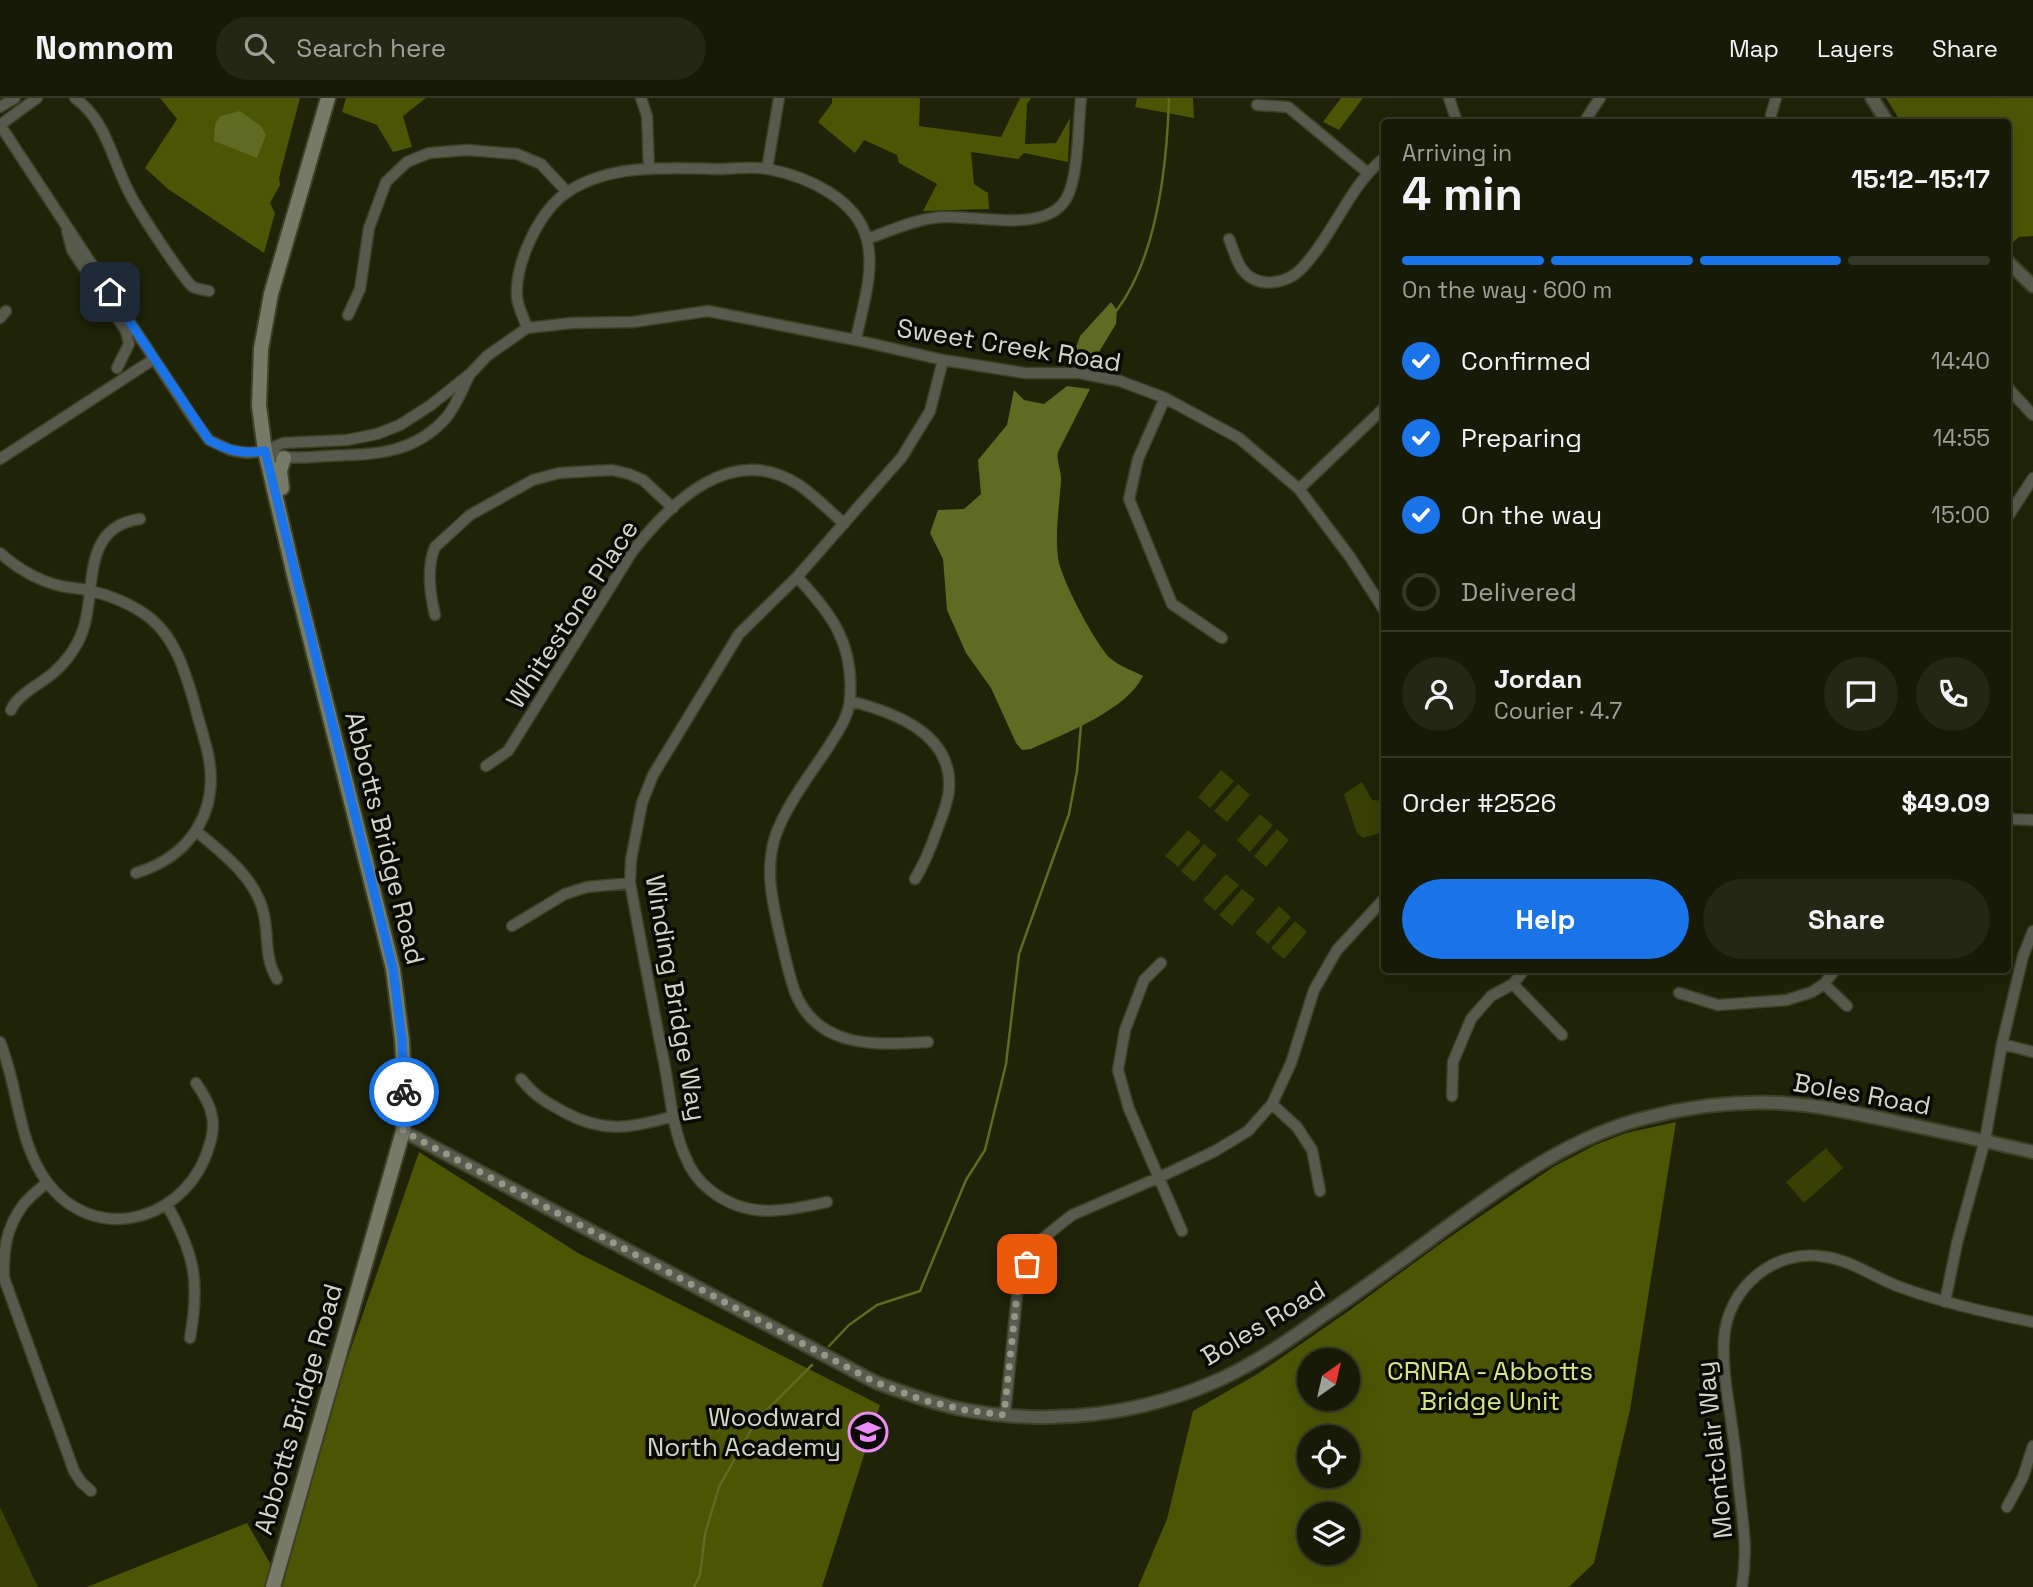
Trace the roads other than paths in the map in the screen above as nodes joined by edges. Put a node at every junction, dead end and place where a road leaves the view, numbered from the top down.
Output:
1 (15, 98) edge
2 (75, 98) edge
3 (328, 98) edge
4 (641, 98) edge
5 (779, 98) edge
6 (1081, 98) edge
7 (1449, 98) edge
8 (1600, 98) edge
9 (1776, 98) edge
10 (1872, 98) edge
11 (32, 100) edge
12 (1257, 105) dead end
13 (0, 107) edge
14 (1455, 119) edge
15 (1586, 119) edge
16 (1772, 119) edge
17 (1885, 119) edge
18 (0, 125) edge
19 (1381, 161) edge
20 (649, 168) junction
21 (766, 169) junction
22 (1368, 173) junction
23 (567, 192) junction
24 (67, 227) junction
25 (867, 239) junction
26 (1229, 239) dead end
27 (2011, 265) edge
28 (2033, 286) edge
29 (209, 291) dead end
30 (348, 315) dead end
31 (527, 328) junction
32 (856, 340) junction
33 (154, 359) junction
34 (943, 360) junction
35 (117, 368) dead end
36 (471, 373) junction
37 (2011, 391) edge
38 (1165, 398) junction
39 (1381, 411) edge
40 (2033, 415) edge
41 (265, 451) junction
42 (284, 458) junction
43 (0, 459) edge
44 (2033, 478) edge
45 (1299, 489) junction
46 (673, 508) junction
47 (2011, 511) edge
48 (140, 519) dead end
49 (844, 524) junction
50 (0, 553) edge
51 (294, 575) junction
52 (797, 577) junction
53 (89, 590) junction
54 (1381, 605) edge
55 (435, 615) dead end
56 (1222, 638) dead end
57 (850, 701) junction
58 (11, 710) dead end
59 (486, 766) dead end
60 (2011, 819) edge
61 (2033, 820) edge
62 (196, 831) junction
63 (136, 873) dead end
64 (915, 879) dead end
65 (630, 883) junction
66 (1381, 902) edge
67 (512, 926) dead end
68 (2033, 930) edge
69 (1161, 963) dead end
70 (1522, 973) edge
71 (1833, 973) edge
72 (277, 979) dead end
73 (1513, 984) junction
74 (1824, 984) junction
75 (1679, 993) dead end
76 (1847, 1006) dead end
77 (1562, 1035) dead end
78 (0, 1042) edge
79 (928, 1042) dead end
80 (2002, 1044) junction
81 (2033, 1052) edge
82 (521, 1079) dead end
83 (196, 1083) dead end
84 (1452, 1096) dead end
85 (1272, 1104) junction
86 (674, 1116) junction
87 (403, 1131) junction
88 (1985, 1140) junction
89 (2033, 1152) edge
90 (1160, 1177) junction
91 (47, 1182) junction
92 (1321, 1191) dead end
93 (827, 1202) dead end
94 (167, 1205) junction
95 (1182, 1231) dead end
96 (1945, 1303) junction
97 (2033, 1322) edge
98 (191, 1338) dead end
99 (1004, 1415) junction
100 (2033, 1446) edge
101 (91, 1491) dead end
102 (2007, 1507) dead end
103 (273, 1587) edge
104 (1742, 1587) edge

1 - 13 street
2 - 29 street
3 - 41 main road, Abbotts Bridge Road
4 - 20 street
5 - 21 street
6 - 25 street
7 - 14 street
8 - 15 street
9 - 16 street
10 - 17 street
11 - 18 street
12 - 22 street
18 - 24 street
19 - 22 street
20 - 21 street
20 - 23 street
21 - 25 street
22 - 26 street
23 - 30 street
23 - 31 street
24 - 33 street
24 - 35 street
25 - 32 street
27 - 28 street
31 - 32 street, Sweet Creek Road
31 - 36 street, Sweet Creek Road
32 - 34 street, Sweet Creek Road
33 - 41 street
33 - 43 street
34 - 38 street, Sweet Creek Road
34 - 49 street, Winding Bridge Way
36 - 41 street, Sweet Creek Road
36 - 42 street, Sweet Creek Road
37 - 40 street
38 - 45 street, Sweet Creek Road
38 - 56 street
39 - 45 street
41 - 42 street, Sweet Creek Road
41 - 51 main road, Abbotts Bridge Road
42 - 51 main road
44 - 47 street
45 - 54 street, Sweet Creek Road
46 - 49 street, Whitestone Place
46 - 55 street
46 - 59 street, Whitestone Place
48 - 53 street
49 - 52 street, Winding Bridge Way
50 - 53 street
51 - 87 main road, Abbotts Bridge Road
52 - 57 street
52 - 65 street, Winding Bridge Way
53 - 58 street
53 - 62 street
57 - 64 street
57 - 79 street
60 - 61 street
62 - 63 street
62 - 72 street
65 - 67 street
65 - 86 street, Winding Bridge Way
66 - 85 street
68 - 80 street
69 - 90 street
70 - 73 street
71 - 74 street
73 - 77 street
73 - 84 street
74 - 75 street
74 - 76 street
78 - 91 street
80 - 81 street
80 - 88 street
82 - 86 street
83 - 94 street
85 - 90 street
85 - 92 street
86 - 93 street, Winding Bridge Way
87 - 99 street, Boles Road
87 - 103 main road, Abbotts Bridge Road
88 - 89 street, Boles Road
88 - 96 street
88 - 99 street, Boles Road
90 - 95 street
90 - 99 street
91 - 94 street
91 - 101 street
94 - 98 street
96 - 97 street, Montclair Way
96 - 104 street, Montclair Way
100 - 102 street

